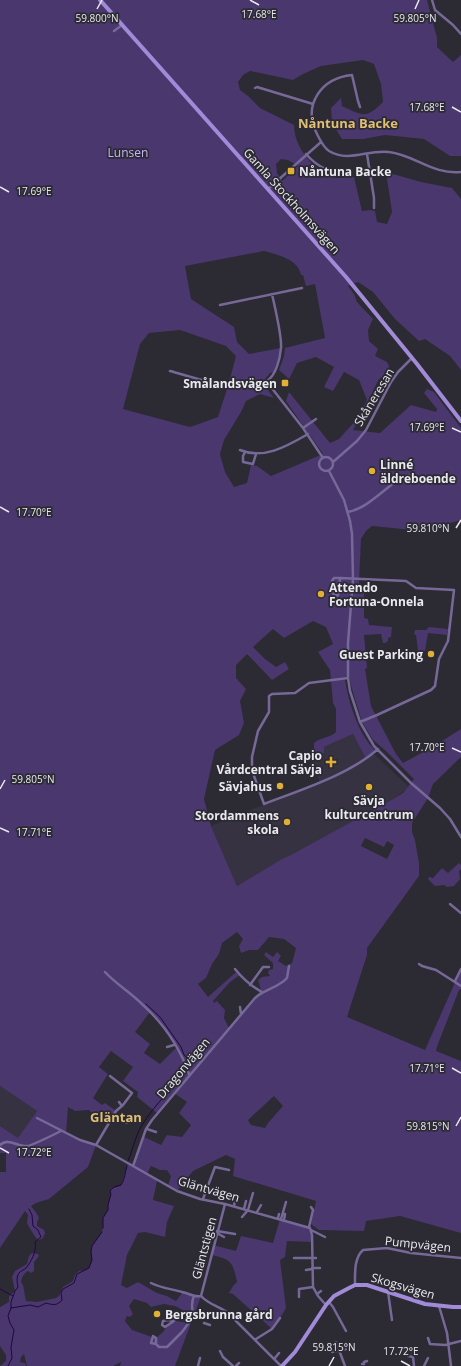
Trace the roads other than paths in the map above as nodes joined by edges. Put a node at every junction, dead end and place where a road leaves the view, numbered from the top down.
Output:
1 (100, 0) edge
2 (432, 0) edge
3 (122, 25) junction
4 (114, 31) dead end
5 (461, 34) edge
6 (255, 88) dead end
7 (313, 104) junction
8 (360, 107) dead end
9 (321, 142) junction
10 (306, 154) junction
11 (367, 154) junction
12 (461, 172) edge
13 (350, 175) dead end
14 (268, 190) junction
15 (374, 208) dead end
16 (302, 288) dead end
17 (272, 294) junction
18 (220, 305) dead end
19 (412, 358) junction
20 (170, 371) dead end
21 (267, 382) junction
22 (316, 419) dead end
23 (461, 422) edge
24 (303, 428) junction
25 (308, 434) junction
26 (240, 450) dead end
27 (245, 452) junction
28 (256, 454) junction
29 (323, 458) junction
30 (333, 462) junction
31 (329, 471) junction
32 (426, 482) dead end
33 (348, 512) junction
34 (340, 578) junction
35 (353, 579) junction
36 (348, 678) junction
37 (360, 722) junction
38 (378, 749) junction
39 (461, 837) edge
40 (450, 904) dead end
41 (461, 913) edge
42 (419, 964) dead end
43 (289, 966) dead end
44 (269, 967) dead end
45 (235, 969) dead end
46 (461, 969) edge
47 (105, 972) dead end
48 (455, 981) junction
49 (250, 985) junction
50 (461, 986) edge
51 (262, 992) junction
52 (240, 1008) dead end
53 (241, 1014) junction
54 (174, 1044) junction
55 (167, 1047) dead end
56 (189, 1075) junction
57 (110, 1076) dead end
58 (119, 1102) dead end
59 (122, 1106) junction
60 (113, 1116) junction
61 (37, 1118) dead end
62 (127, 1123) dead end
63 (147, 1129) junction
64 (61, 1130) junction
65 (156, 1132) dead end
66 (0, 1145) edge
67 (96, 1146) junction
68 (133, 1166) junction
69 (229, 1170) dead end
70 (253, 1193) dead end
71 (203, 1199) junction
72 (235, 1201) dead end
73 (246, 1201) dead end
74 (286, 1202) dead end
75 (225, 1204) junction
76 (261, 1205) dead end
77 (234, 1206) junction
78 (311, 1207) dead end
79 (244, 1209) junction
80 (248, 1210) junction
81 (259, 1214) junction
82 (279, 1214) dead end
83 (285, 1214) dead end
84 (242, 1217) dead end
85 (281, 1219) junction
86 (305, 1222) dead end
87 (304, 1225) junction
88 (310, 1228) junction
89 (217, 1232) junction
90 (235, 1234) dead end
91 (224, 1237) dead end
92 (325, 1237) dead end
93 (208, 1251) dead end
94 (211, 1255) junction
95 (294, 1258) dead end
96 (312, 1258) junction
97 (316, 1258) dead end
98 (461, 1258) edge
99 (320, 1268) dead end
100 (312, 1269) junction
101 (306, 1270) dead end
102 (151, 1283) dead end
103 (355, 1286) junction
104 (313, 1287) junction
105 (321, 1291) dead end
106 (388, 1292) junction
107 (317, 1294) junction
108 (194, 1296) junction
109 (201, 1296) junction
110 (298, 1297) dead end
111 (327, 1303) junction
112 (439, 1306) junction
113 (461, 1307) edge
114 (193, 1317) junction
115 (280, 1318) dead end
116 (392, 1320) dead end
117 (174, 1321) dead end
118 (204, 1322) dead end
119 (210, 1325) dead end
120 (346, 1331) dead end
121 (428, 1338) dead end
122 (256, 1340) junction
123 (461, 1341) edge
124 (336, 1342) dead end
125 (156, 1344) dead end
126 (448, 1344) junction
127 (346, 1349) dead end
128 (339, 1350) junction
129 (220, 1351) dead end
130 (332, 1352) dead end
131 (279, 1354) dead end
132 (408, 1356) dead end
133 (200, 1358) dead end
134 (275, 1358) junction
135 (428, 1358) dead end
136 (198, 1366) edge
137 (233, 1366) edge
138 (282, 1366) edge
139 (345, 1366) edge
140 (414, 1366) edge
141 (424, 1366) edge
142 (451, 1366) edge

1 - 3 main road, Gamla Stockholmsvägen
2 - 5 street
3 - 4 street
3 - 14 main road, Gamla Stockholmsvägen
6 - 7 street
7 - 8 street
7 - 9 street
9 - 10 street
9 - 11 street
10 - 13 street
10 - 14 street
11 - 12 street
11 - 15 street
14 - 19 main road, Gamla Stockholmsvägen
16 - 17 street
17 - 18 street
17 - 21 street
19 - 23 main road, Gamla Stockholmsvägen
19 - 30 street, Skåneresan
20 - 21 street
21 - 24 street
22 - 24 street
24 - 25 street
25 - 28 street
25 - 29 street
26 - 27 street
27 - 28 street
27 - 28 street
29 - 30 street
29 - 31 street
30 - 31 street
31 - 33 street
32 - 33 street
33 - 35 street
34 - 34 street
34 - 35 street
35 - 36 street
35 - 37 street
36 - 37 street
36 - 38 street
37 - 38 street
38 - 39 street
40 - 41 street
42 - 48 street
43 - 51 street, Dragonvägen
44 - 49 street
45 - 49 street
46 - 48 street
47 - 54 street
48 - 50 street
49 - 51 street
51 - 53 street, Dragonvägen
52 - 53 street
53 - 56 street, Dragonvägen
54 - 55 street
54 - 56 street
56 - 63 street, Dragonvägen
57 - 59 street
58 - 59 street
59 - 60 street
60 - 62 street
60 - 67 street
61 - 64 street, Gläntvägen
63 - 65 street
63 - 68 street, Dragonvägen
64 - 66 street
64 - 67 street, Gläntvägen
67 - 68 street, Gläntvägen
68 - 71 street, Gläntvägen
69 - 71 street
70 - 80 street
71 - 75 street, Gläntvägen
72 - 77 street
73 - 79 street
74 - 85 street
75 - 77 street, Gläntvägen
75 - 89 street, Gläntstigen
76 - 81 street
77 - 79 street, Gläntvägen
78 - 88 street
79 - 80 street, Gläntvägen
80 - 81 street, Gläntvägen
80 - 84 street
81 - 85 street, Gläntvägen
82 - 85 street
83 - 85 street
85 - 87 street, Gläntvägen
86 - 87 street
87 - 88 street, Gläntvägen
88 - 92 street, Gläntvägen
88 - 96 street
89 - 90 street
89 - 91 street
89 - 94 street, Gläntstigen
93 - 94 street
94 - 109 street, Gläntstigen
95 - 96 street
96 - 97 street
96 - 100 street
98 - 103 street, Pumpvägen
99 - 100 street
100 - 101 street
100 - 104 street
102 - 108 street
103 - 106 main road, Skogsvägen
103 - 111 main road, Skogsvägen
104 - 107 street
104 - 110 street
105 - 107 street
106 - 112 main road, Skogsvägen
106 - 116 street
107 - 111 street
108 - 109 street
108 - 114 street
109 - 122 street
111 - 120 street
111 - 138 main road, Skogsvägen
112 - 113 main road, Skogsvägen
112 - 126 street
114 - 117 street
114 - 125 street
115 - 122 street
118 - 119 street
121 - 126 street
122 - 134 street
123 - 126 street
124 - 128 street
126 - 142 street
127 - 128 street
128 - 130 street
128 - 139 street
129 - 137 street
131 - 134 street
132 - 140 street
133 - 136 street
134 - 138 street
135 - 141 street

